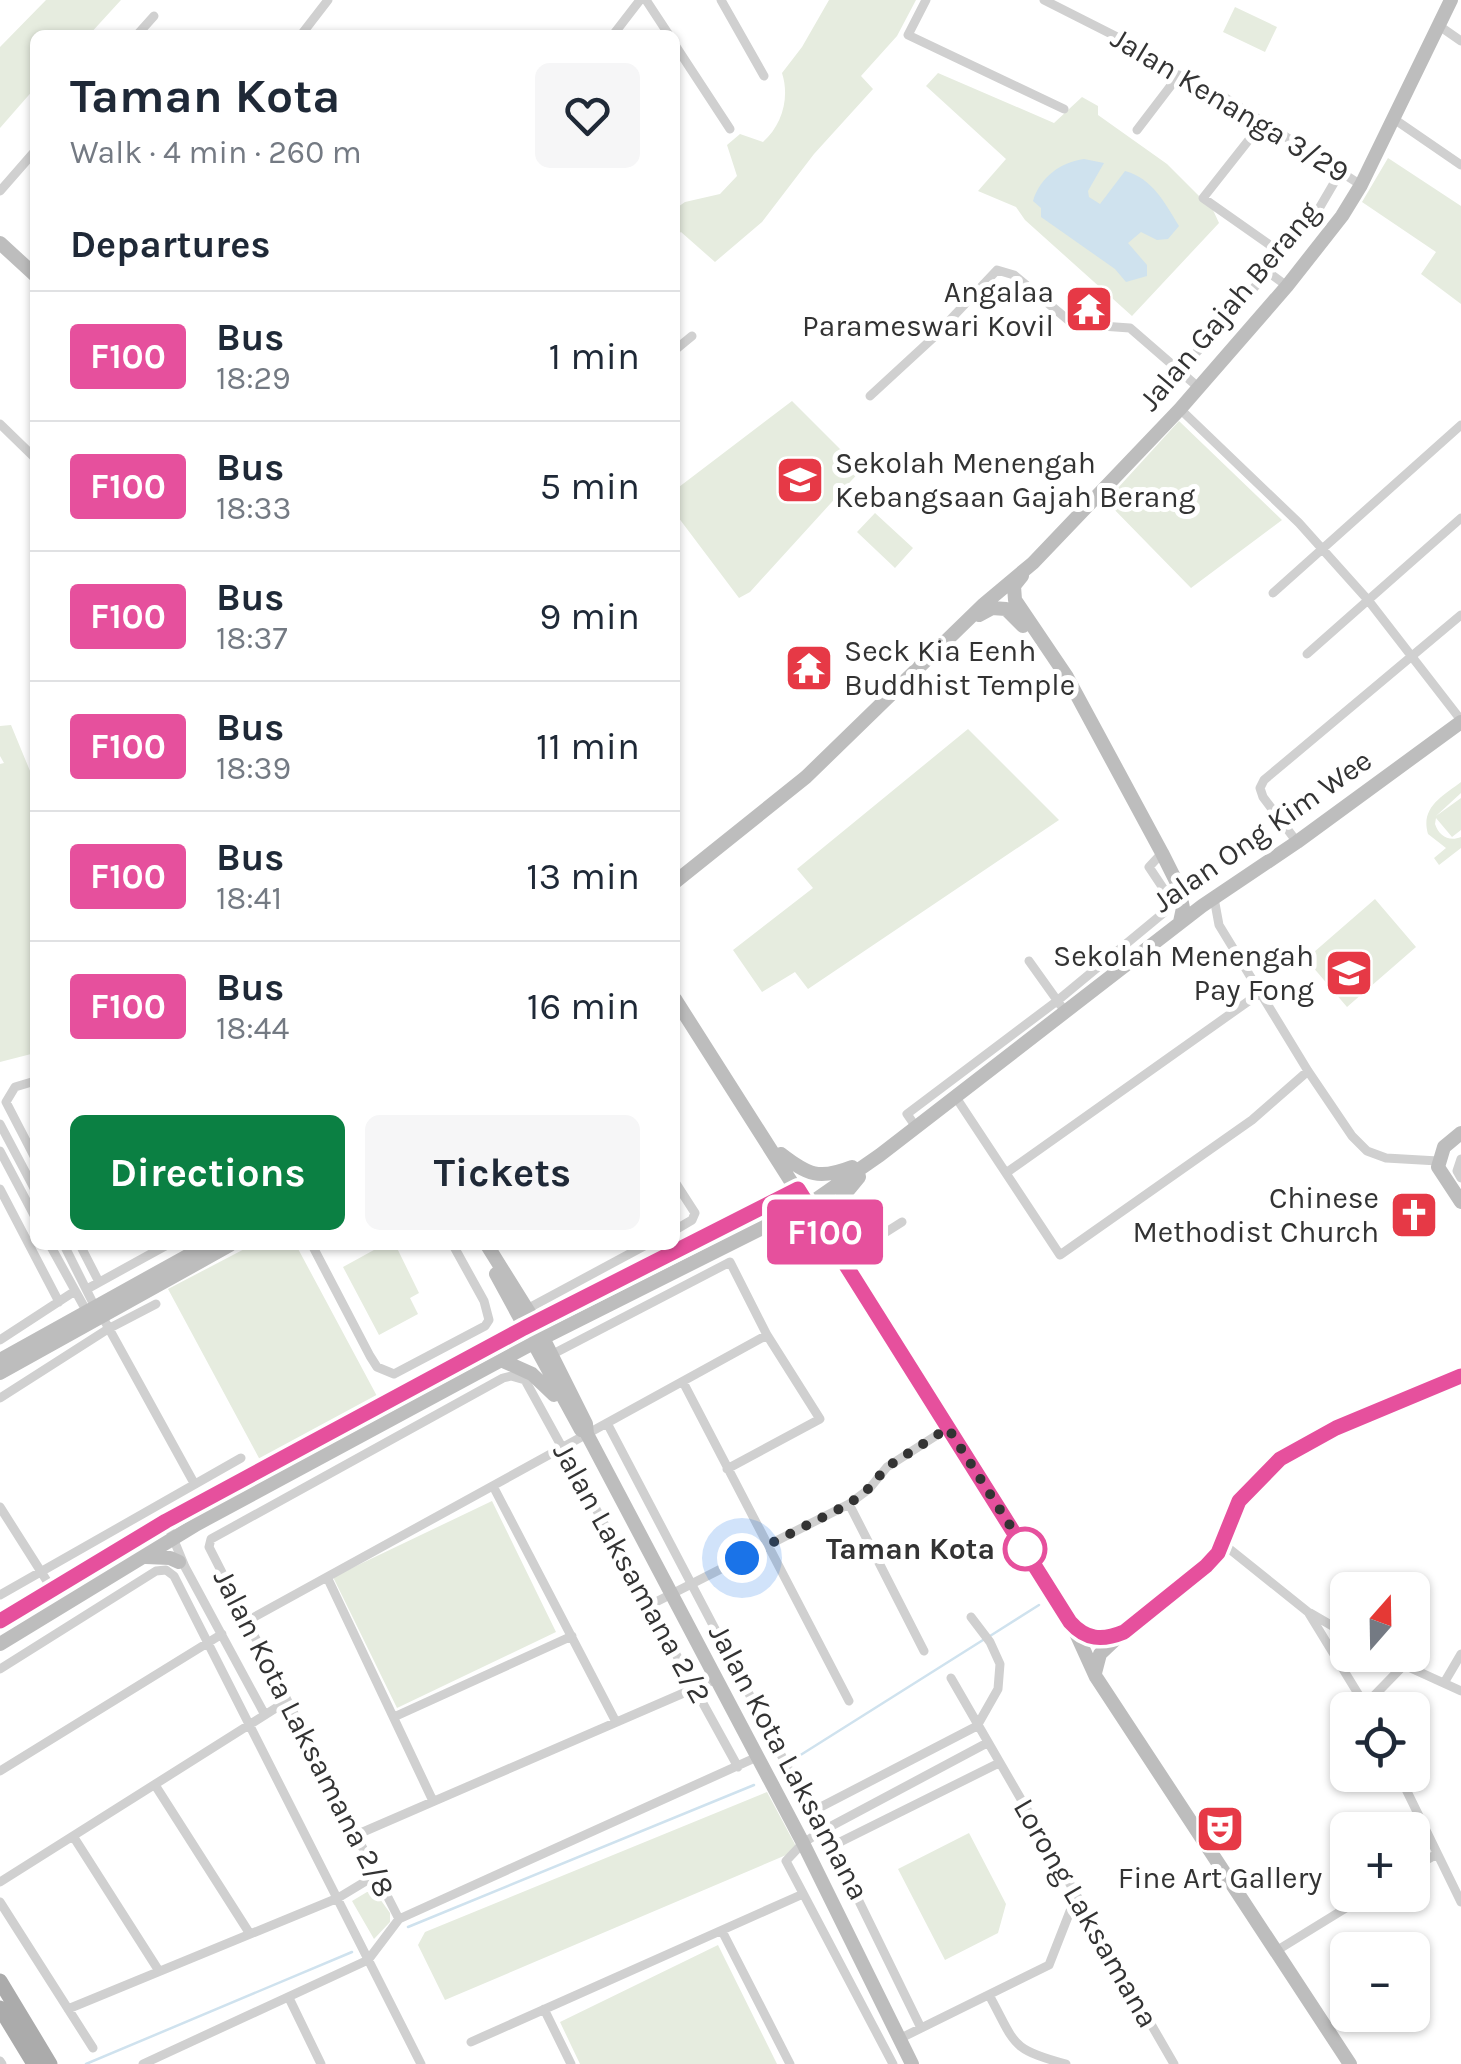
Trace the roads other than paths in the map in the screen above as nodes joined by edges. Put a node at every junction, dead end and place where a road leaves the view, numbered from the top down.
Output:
1 (328, 0) edge
2 (643, 0) edge
3 (723, 0) edge
4 (926, 0) edge
5 (1044, 0) edge
6 (1451, 0) edge
7 (154, 16) dead end
8 (1438, 26) junction
9 (141, 30) edge
10 (305, 30) edge
11 (617, 30) edge
12 (665, 30) edge
13 (1461, 41) edge
14 (680, 52) edge
15 (1179, 75) junction
16 (764, 76) dead end
17 (1064, 109) dead end
18 (1394, 119) junction
19 (1264, 122) junction
20 (730, 129) dead end
21 (1136, 130) dead end
22 (30, 158) edge
23 (1461, 165) edge
24 (1341, 171) junction
25 (1362, 184) junction
26 (0, 191) edge
27 (0, 243) edge
28 (30, 270) edge
29 (1287, 286) junction
30 (692, 336) dead end
31 (680, 346) edge
32 (1180, 372) junction
33 (1198, 388) junction
34 (870, 396) dead end
35 (1180, 410) junction
36 (0, 424) edge
37 (1461, 425) edge
38 (30, 453) edge
39 (1461, 518) edge
40 (1323, 550) junction
41 (1033, 563) junction
42 (1273, 593) dead end
43 (1368, 600) junction
44 (1461, 615) edge
45 (958, 631) junction
46 (1041, 639) junction
47 (1307, 654) dead end
48 (1412, 657) junction
49 (1461, 721) edge
50 (1297, 842) junction
51 (1162, 853) junction
52 (680, 878) edge
53 (1214, 898) junction
54 (1196, 910) junction
55 (1180, 922) junction
56 (1219, 925) junction
57 (1029, 962) dead end
58 (1260, 993) junction
59 (1060, 1005) junction
60 (680, 1007) edge
61 (1308, 1071) junction
62 (30, 1082) edge
63 (955, 1096) junction
64 (0, 1124) edge
65 (916, 1126) junction
66 (1461, 1133) edge
67 (772, 1147) junction
68 (30, 1148) edge
69 (0, 1152) edge
70 (880, 1154) junction
71 (1461, 1160) edge
72 (1438, 1161) junction
73 (1006, 1173) junction
74 (1461, 1178) edge
75 (30, 1181) edge
76 (0, 1189) edge
77 (680, 1189) edge
78 (798, 1189) junction
79 (1461, 1202) edge
80 (770, 1204) junction
81 (808, 1205) junction
82 (30, 1208) edge
83 (780, 1221) junction
84 (902, 1222) dead end
85 (680, 1227) edge
86 (831, 1242) junction
87 (30, 1246) edge
88 (680, 1247) edge
89 (32, 1250) edge
90 (53, 1250) edge
91 (67, 1250) edge
92 (83, 1250) edge
93 (159, 1250) edge
94 (199, 1250) edge
95 (221, 1250) edge
96 (315, 1250) edge
97 (456, 1250) edge
98 (488, 1250) edge
99 (489, 1250) edge
100 (638, 1250) edge
101 (674, 1250) edge
102 (842, 1260) junction
103 (99, 1282) junction
104 (473, 1282) junction
105 (500, 1282) junction
106 (87, 1289) junction
107 (75, 1292) junction
108 (59, 1302) junction
109 (156, 1304) dead end
110 (98, 1315) junction
111 (529, 1319) junction
112 (768, 1335) junction
113 (0, 1340) edge
114 (538, 1340) junction
115 (553, 1354) junction
116 (0, 1360) edge
117 (500, 1360) junction
118 (0, 1373) edge
119 (1461, 1376) edge
120 (683, 1382) junction
121 (0, 1398) edge
122 (565, 1406) junction
123 (607, 1423) junction
124 (948, 1428) junction
125 (587, 1434) junction
126 (563, 1448) junction
127 (241, 1458) dead end
128 (727, 1468) junction
129 (194, 1483) junction
130 (493, 1486) junction
131 (849, 1504) junction
132 (0, 1508) edge
133 (161, 1524) junction
134 (197, 1524) junction
135 (170, 1541) junction
136 (1222, 1543) junction
137 (767, 1544) junction
138 (209, 1547) joint
139 (142, 1557) junction
140 (178, 1564) junction
141 (40, 1572) junction
142 (327, 1576) junction
143 (691, 1584) junction
144 (52, 1589) junction
145 (670, 1594) junction
146 (0, 1595) edge
147 (648, 1606) junction
148 (1308, 1612) junction
149 (972, 1617) dead end
150 (0, 1621) edge
151 (247, 1621) junction
152 (1070, 1622) junction
153 (1330, 1625) edge
154 (1124, 1632) junction
155 (222, 1634) junction
156 (572, 1636) junction
157 (208, 1641) junction
158 (0, 1644) edge
159 (924, 1650) dead end
160 (1461, 1654) edge
161 (0, 1669) edge
162 (1095, 1672) junction
163 (1398, 1672) edge
164 (1417, 1672) edge
165 (950, 1678) dead end
166 (716, 1679) junction
167 (1444, 1683) junction
168 (695, 1689) junction
169 (1461, 1691) edge
170 (1358, 1692) edge
171 (1380, 1692) edge
172 (288, 1701) junction
173 (849, 1701) dead end
174 (265, 1715) junction
175 (394, 1718) junction
176 (616, 1722) junction
177 (251, 1725) junction
178 (978, 1726) junction
179 (987, 1743) junction
180 (757, 1757) junction
181 (998, 1763) junction
182 (738, 1767) junction
183 (0, 1771) edge
184 (154, 1785) junction
185 (1407, 1792) edge
186 (433, 1801) junction
187 (811, 1812) junction
188 (822, 1831) junction
189 (356, 1835) junction
190 (73, 1836) junction
191 (802, 1843) junction
192 (832, 1846) junction
193 (1437, 1854) junction
194 (1430, 1858) edge
195 (376, 1875) junction
196 (0, 1882) edge
197 (804, 1894) junction
198 (1076, 1896) junction
199 (338, 1898) junction
200 (0, 1902) edge
201 (1461, 1902) edge
202 (1338, 1912) edge
203 (399, 1920) junction
204 (722, 1930) junction
205 (250, 1934) junction
206 (1276, 1950) junction
207 (368, 1960) junction
208 (159, 1972) junction
209 (0, 1981) edge
210 (989, 1995) junction
211 (289, 1998) junction
212 (0, 2008) edge
213 (68, 2009) junction
214 (544, 2009) junction
215 (921, 2028) junction
216 (900, 2039) junction
217 (471, 2042) dead end
218 (93, 2048) dead end
219 (34, 2064) edge
220 (50, 2064) edge
221 (143, 2064) edge
222 (321, 2064) edge
223 (421, 2064) edge
224 (571, 2064) edge
225 (790, 2064) edge
226 (893, 2064) edge
227 (912, 2064) edge
228 (1066, 2064) edge
229 (1174, 2064) edge
230 (1350, 2064) edge

1 - 10 street
2 - 11 street
2 - 12 street
3 - 16 street
4 - 17 street
5 - 15 street, Jalan Kenanga 3/29
6 - 8 main road, Jalan Gajah Berang
7 - 9 street
8 - 13 street
8 - 18 main road, Jalan Gajah Berang
14 - 20 street
15 - 19 street, Jalan Kenanga 3/29
15 - 21 street
18 - 23 street
18 - 25 main road, Jalan Gajah Berang
19 - 24 street, Jalan Kenanga 3/29
19 - 24 street
22 - 26 street
24 - 25 street, Jalan Kenanga 3/29
25 - 29 main road, Jalan Gajah Berang
27 - 28 main road
29 - 32 street
29 - 33 main road, Jalan Gajah Berang
30 - 31 street
32 - 33 street
32 - 34 street
33 - 35 main road, Jalan Gajah Berang
35 - 40 street
35 - 41 main road, Jalan Gajah Berang
36 - 38 street
37 - 40 street
39 - 43 street
40 - 42 street
40 - 43 street
41 - 45 main road, Jalan Gajah Berang
41 - 46 main road
43 - 47 street
43 - 48 street
44 - 48 street
45 - 46 main road
45 - 52 main road, Jalan Gajah Berang
46 - 51 main road
48 - 49 street
48 - 50 street
49 - 50 main road, Jalan Ong Kim Wee
50 - 53 main road, Jalan Ong Kim Wee
51 - 55 main road
51 - 59 street
53 - 54 main road, Jalan Ong Kim Wee
53 - 56 street
54 - 55 main road, Jalan Ong Kim Wee
54 - 56 street
55 - 59 main road, Jalan Ong Kim Wee
56 - 58 street
57 - 59 street
58 - 61 street
58 - 73 street
59 - 63 main road, Jalan Ong Kim Wee
59 - 65 street
60 - 67 main road
61 - 72 street
61 - 73 street
62 - 68 street
63 - 65 main road, Jalan Ong Kim Wee
63 - 73 street
64 - 75 street
65 - 70 main road, Jalan Ong Kim Wee
66 - 72 main road
67 - 70 main road
67 - 78 main road
67 - 80 main road
69 - 82 street
70 - 81 main road, Jalan Ong Kim Wee
70 - 86 main road
71 - 74 street
72 - 79 main road
76 - 87 street
77 - 85 street
78 - 80 main road
78 - 81 main road
80 - 88 main road
81 - 83 main road, Jalan Ong Kim Wee
81 - 86 main road
83 - 86 main road
83 - 114 main road, Jalan Ong Kim Wee
84 - 102 street
86 - 102 main road
89 - 108 street
90 - 107 street
91 - 106 street
92 - 103 street
93 - 103 street
94 - 110 main road
95 - 110 main road
96 - 104 street
97 - 104 street
98 - 105 main road
99 - 111 main road
100 - 111 street
101 - 111 main road
102 - 124 main road
103 - 106 street
104 - 105 street
105 - 111 main road
106 - 110 street
107 - 108 street
107 - 110 street
108 - 113 street
109 - 110 street
110 - 116 main road
110 - 118 main road
110 - 121 street
110 - 129 street
111 - 114 main road, Jalan Kota Laksamana
111 - 133 main road
112 - 115 street
112 - 120 street
112 - 128 street
114 - 115 main road, Jalan Kota Laksamana
114 - 117 main road, Jalan Ong Kim Wee
114 - 122 main road, Jalan Kota Laksamana
115 - 125 main road, Jalan Kota Laksamana
117 - 122 main road
117 - 134 main road, Jalan Ong Kim Wee
119 - 136 main road
120 - 123 street
120 - 128 street
122 - 125 main road, Jalan Kota Laksamana
123 - 125 street
123 - 143 street
124 - 131 street
124 - 152 main road
125 - 126 street
125 - 145 main road, Jalan Kota Laksamana
126 - 130 street
126 - 138 street, Jalan Laksamana 2/2
126 - 147 street, Jalan Laksamana 2/2
127 - 129 street
128 - 137 street
129 - 141 street
130 - 142 street
130 - 156 street
131 - 137 street
131 - 159 street
132 - 141 street
133 - 135 street
133 - 144 main road
134 - 135 main road, Jalan Ong Kim Wee
134 - 140 main road
135 - 139 main road, Jalan Ong Kim Wee
135 - 140 street
136 - 148 street
136 - 154 main road
137 - 143 street
137 - 173 street
138 - 151 street, Jalan Kota Laksamana 2/8
139 - 140 main road
139 - 158 main road, Jalan Ong Kim Wee
140 - 155 street
140 - 157 street
140 - 161 street
141 - 144 street
141 - 146 street
142 - 151 street
142 - 175 street
143 - 145 street
143 - 187 street
144 - 150 main road
145 - 147 street
145 - 166 main road, Jalan Kota Laksamana
147 - 168 street, Jalan Laksamana 2/2
148 - 153 street
148 - 170 street
149 - 178 street
151 - 172 street, Jalan Kota Laksamana 2/8
152 - 154 main road
152 - 162 main road
154 - 162 main road
155 - 157 street
155 - 174 street
156 - 175 street
156 - 176 street
157 - 177 street
157 - 183 street
160 - 167 street
162 - 206 main road
163 - 171 street
164 - 167 street
165 - 178 street, Lorong Laksamana
166 - 168 street
166 - 180 main road, Jalan Kota Laksamana
167 - 169 street
168 - 176 street
168 - 182 street, Jalan Laksamana 2/2
172 - 174 street
172 - 189 street, Jalan Kota Laksamana 2/8
174 - 177 street
175 - 186 street
176 - 186 street
177 - 184 street
177 - 199 street
178 - 179 street, Lorong Laksamana
178 - 187 street
179 - 181 street, Lorong Laksamana
179 - 188 street
180 - 182 street
180 - 191 main road, Jalan Kota Laksamana
181 - 192 street
181 - 198 street, Lorong Laksamana
182 - 203 street
184 - 190 street
184 - 205 street
185 - 193 street
186 - 189 street
187 - 188 street
188 - 191 street
188 - 192 street
189 - 195 street, Jalan Kota Laksamana 2/8
190 - 196 street
190 - 208 street
191 - 197 street
191 - 216 main road, Jalan Kota Laksamana
192 - 215 street
193 - 194 street
193 - 201 street
195 - 199 street
195 - 203 street, Jalan Kota Laksamana 2/8
197 - 204 street
197 - 226 street
198 - 210 street
198 - 229 street, Lorong Laksamana
199 - 205 street
199 - 207 street
200 - 213 street
202 - 206 street
203 - 207 street
204 - 214 street
204 - 225 street
205 - 208 street
206 - 230 main road
207 - 211 street
207 - 223 street
208 - 213 street
209 - 220 main road
210 - 215 street
210 - 228 street
211 - 221 street
211 - 222 street
212 - 219 main road
213 - 218 street
214 - 217 street
214 - 224 street
215 - 216 street
216 - 227 main road, Jalan Kota Laksamana

